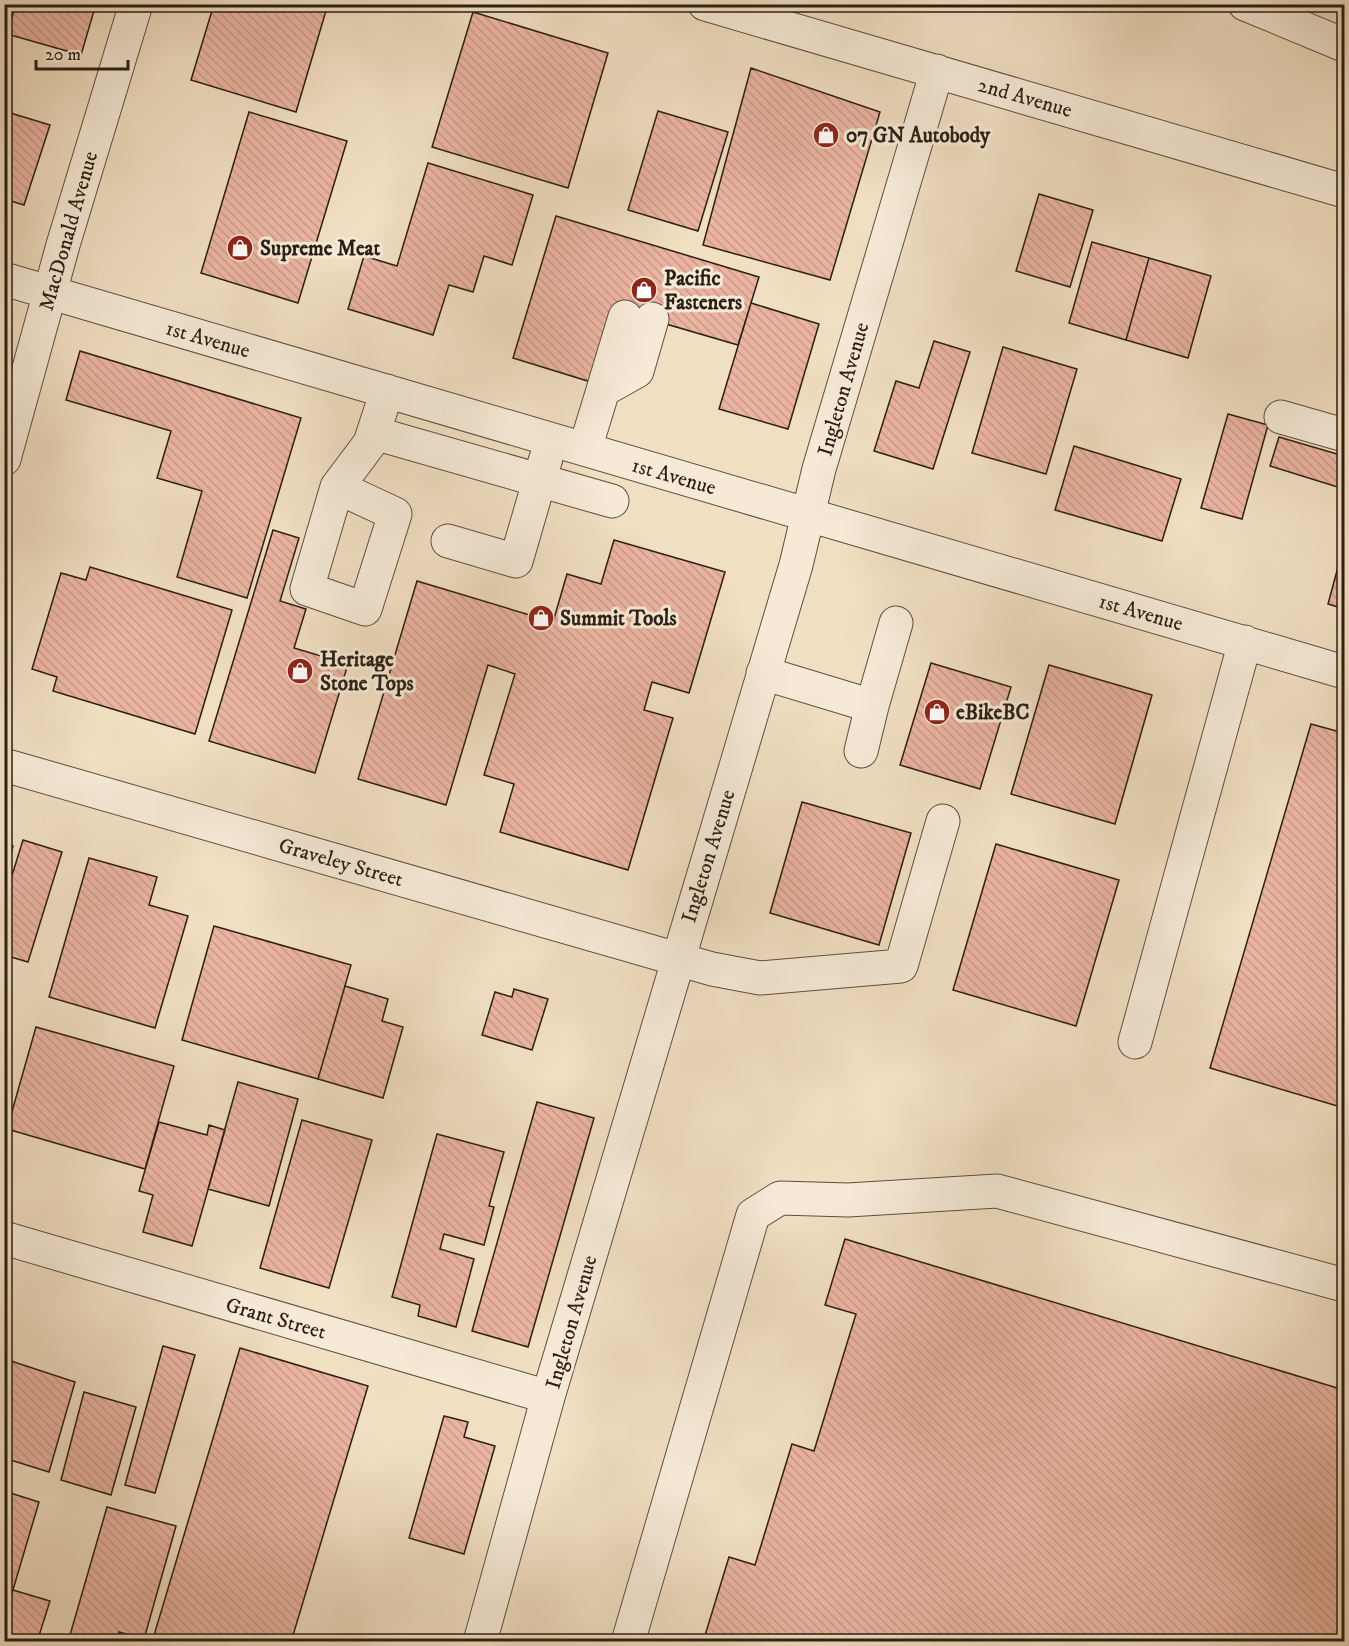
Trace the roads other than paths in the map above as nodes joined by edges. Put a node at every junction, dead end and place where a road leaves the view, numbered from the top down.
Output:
1 (136, 4) edge
2 (705, 4) edge
3 (1245, 4) edge
4 (1344, 45) edge
5 (937, 71) junction
6 (1344, 191) edge
7 (4, 279) edge
8 (49, 292) junction
9 (639, 318) dead end
10 (387, 391) junction
11 (1281, 417) dead end
12 (374, 433) junction
13 (1344, 435) edge
14 (552, 440) junction
15 (585, 449) junction
16 (4, 459) edge
17 (540, 479) junction
18 (337, 487) dead end
19 (612, 501) dead end
20 (808, 515) junction
21 (448, 541) dead end
22 (896, 624) dead end
23 (1245, 642) junction
24 (1344, 672) edge
25 (763, 674) junction
26 (872, 706) junction
27 (861, 751) dead end
28 (4, 765) edge
29 (943, 821) dead end
30 (678, 959) junction
31 (1135, 1042) dead end
32 (4, 1238) edge
33 (1344, 1285) edge
34 (549, 1397) junction
35 (480, 1641) edge
36 (628, 1641) edge

1 - 8 street, MacDonald Avenue
2 - 5 street, 2nd Avenue
3 - 4 street
5 - 6 street, 2nd Avenue
5 - 20 street, Ingleton Avenue
7 - 8 street, 1st Avenue
8 - 10 street, 1st Avenue
8 - 16 street, MacDonald Avenue
9 - 15 street
10 - 12 street
10 - 14 street, 1st Avenue
11 - 13 street
12 - 17 street
12 - 18 street
14 - 15 street, 1st Avenue
14 - 17 street
15 - 20 street, 1st Avenue
17 - 19 street
17 - 21 street
20 - 23 street, 1st Avenue
20 - 25 street, Ingleton Avenue
22 - 26 street
23 - 24 street, 1st Avenue
23 - 31 street
25 - 26 street
25 - 30 street, Ingleton Avenue
26 - 27 street
28 - 30 street, Graveley Street
29 - 30 street, Graveley Street
30 - 34 street, Ingleton Avenue
32 - 34 street, Grant Street
33 - 36 street
34 - 35 street, Ingleton Avenue

